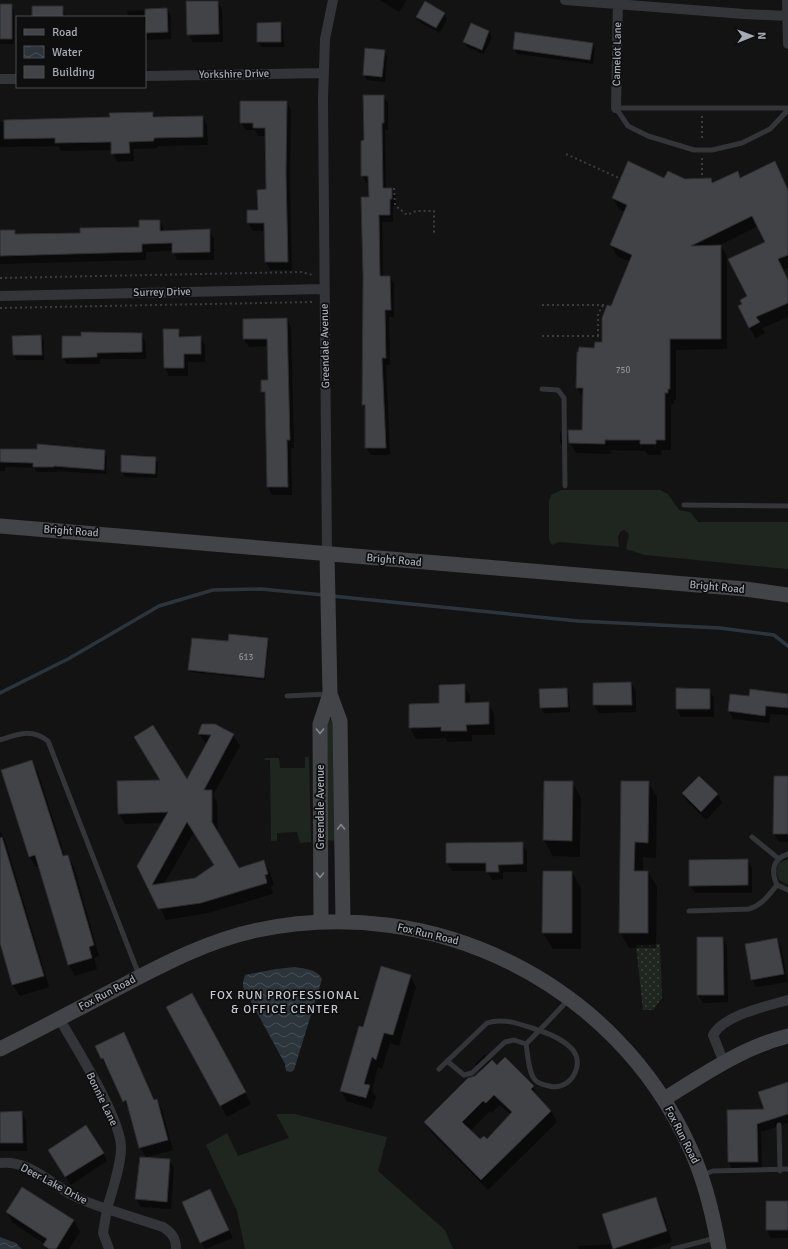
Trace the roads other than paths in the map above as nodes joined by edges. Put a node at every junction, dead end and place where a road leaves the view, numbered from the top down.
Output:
1 (333, 0) edge
2 (565, 0) edge
3 (787, 0) edge
4 (618, 2) edge
5 (787, 16) edge
6 (788, 44) edge
7 (323, 73) junction
8 (146, 76) edge
9 (0, 79) edge
10 (16, 79) edge
11 (616, 108) junction
12 (788, 109) edge
13 (324, 289) junction
14 (0, 296) edge
15 (542, 390) dead end
16 (565, 486) dead end
17 (684, 505) dead end
18 (788, 506) edge
19 (0, 526) edge
20 (327, 554) junction
21 (788, 595) edge
22 (330, 694) junction
23 (287, 696) dead end
24 (0, 740) edge
25 (752, 837) dead end
26 (788, 854) edge
27 (778, 859) junction
28 (777, 885) junction
29 (788, 890) edge
30 (689, 911) dead end
31 (321, 922) junction
32 (343, 922) junction
33 (140, 976) junction
34 (569, 998) junction
35 (788, 1000) edge
36 (59, 1018) junction
37 (540, 1030) junction
38 (788, 1036) edge
39 (526, 1044) junction
40 (0, 1049) edge
41 (447, 1061) junction
42 (724, 1063) junction
43 (439, 1069) dead end
44 (664, 1099) junction
45 (780, 1124) dead end
46 (0, 1163) edge
47 (788, 1169) edge
48 (780, 1171) junction
49 (701, 1175) junction
50 (107, 1209) junction
51 (718, 1243) edge
52 (109, 1249) edge
53 (176, 1249) edge
54 (673, 1249) edge

1 - 7 street, Greendale Avenue
2 - 4 street
3 - 5 street
4 - 5 street
4 - 11 street, Camelot Lane
5 - 6 street
7 - 8 street, Yorkshire Drive
7 - 13 street, Greendale Avenue
9 - 10 street
11 - 12 lane
11 - 12 lane
13 - 14 street, Surrey Drive
13 - 20 street, Greendale Avenue
15 - 16 lane
17 - 18 lane
19 - 20 street, Bright Road
20 - 21 street, Bright Road
20 - 22 street, Greendale Avenue
22 - 23 lane
22 -> 31 street, Greendale Avenue
32 -> 22 street, Greendale Avenue
24 - 33 lane
25 - 27 lane
26 - 27 lane
27 - 28 lane
28 - 29 lane
28 - 30 lane
31 - 32 street, Fox Run Road
31 - 33 street, Fox Run Road
32 - 34 street, Fox Run Road
33 - 36 street, Fox Run Road
34 - 37 lane
34 - 44 street, Fox Run Road
35 - 42 street
36 - 40 street, Fox Run Road
36 - 50 street, Bonnie Lane
37 - 39 lane
37 - 39 lane
37 - 41 lane
38 - 42 street
39 - 41 lane
41 - 43 lane
42 - 44 street
44 - 49 street, Fox Run Road
45 - 48 lane
46 - 50 street, Deer Lake Drive
47 - 48 lane
48 - 49 lane
49 - 51 street, Fox Run Road
50 - 52 street, Bonnie Lane
50 - 53 street
51 - 54 lane

